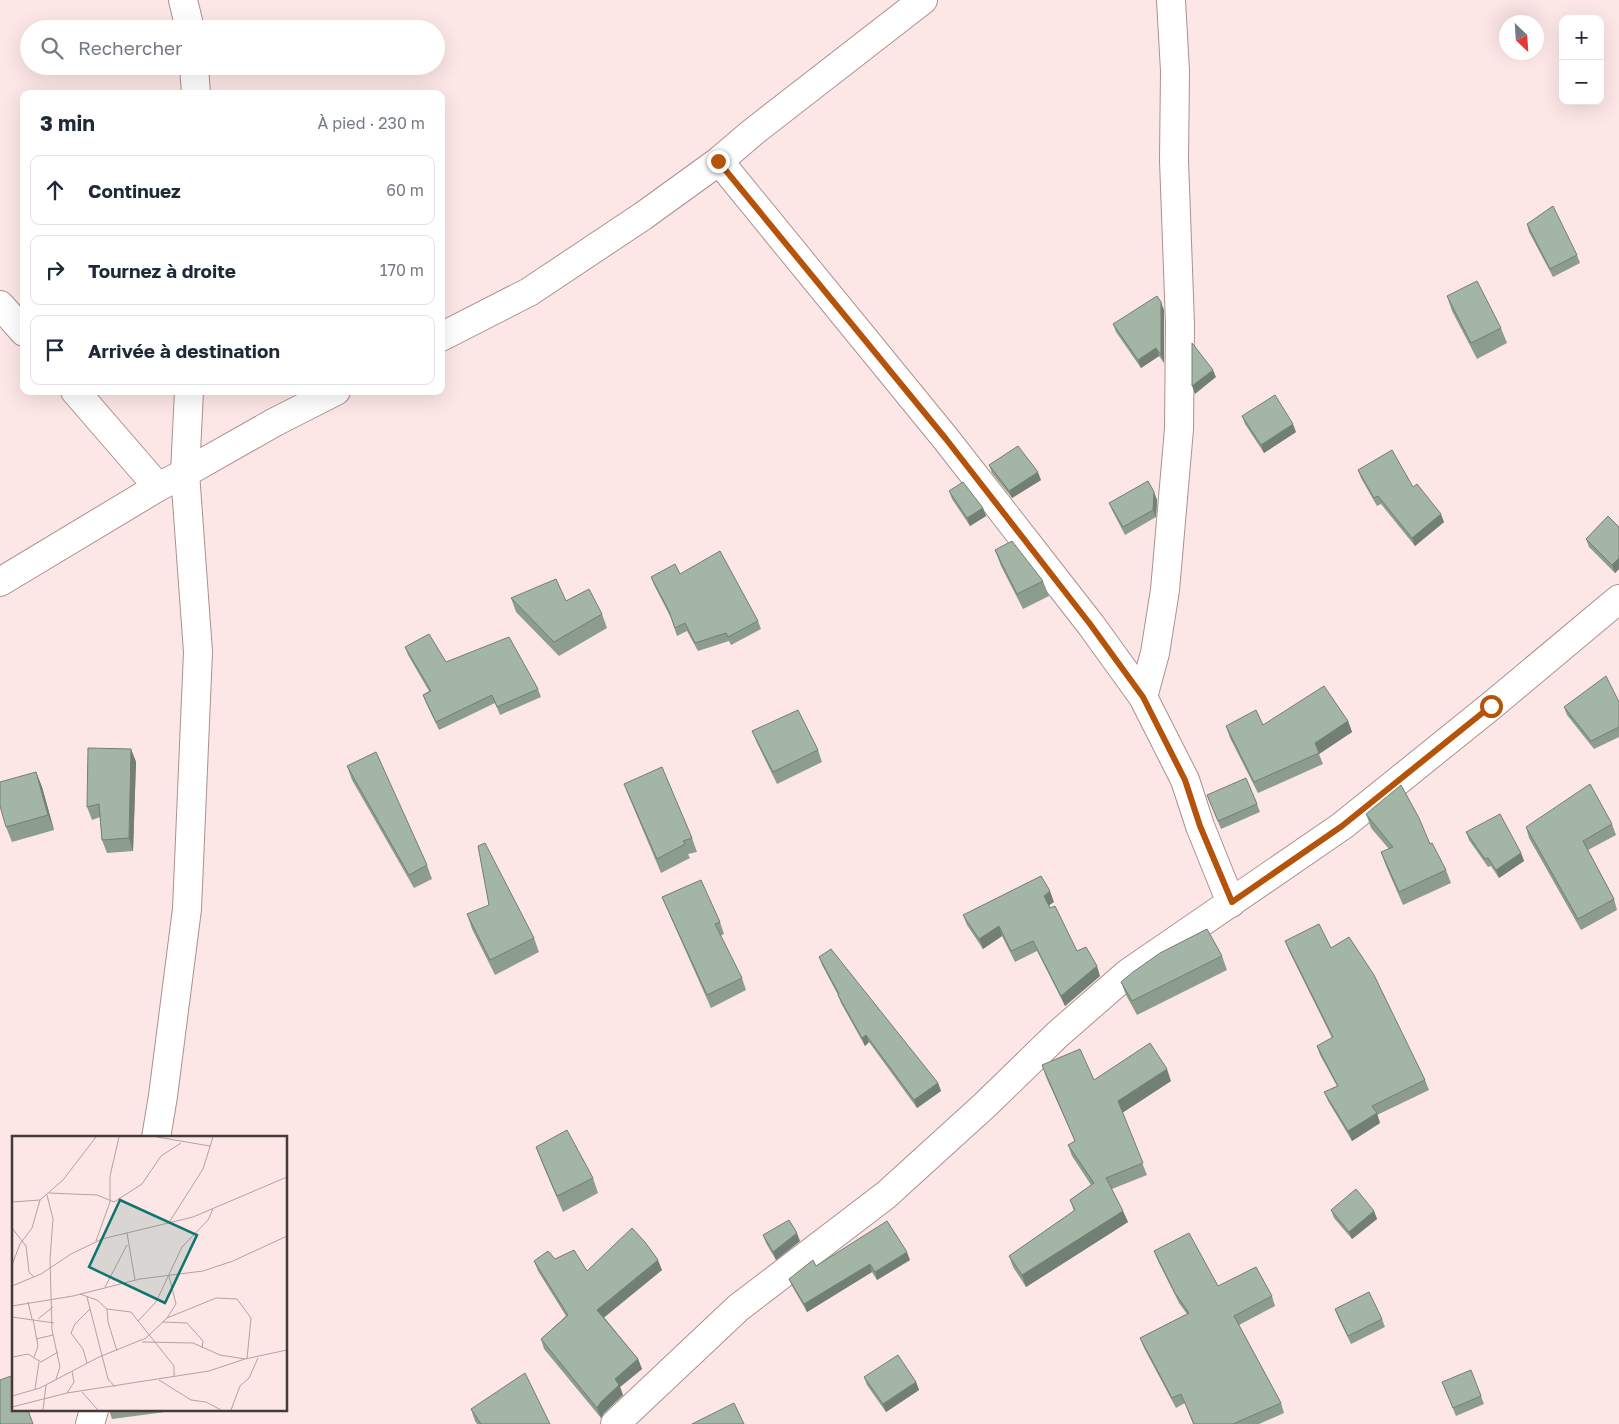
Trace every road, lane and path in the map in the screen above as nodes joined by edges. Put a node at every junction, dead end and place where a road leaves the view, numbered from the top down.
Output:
1 (183, 0) edge
2 (923, 0) edge
3 (1171, 0) edge
4 (188, 20) edge
5 (195, 75) edge
6 (196, 90) edge
7 (718, 161) junction
8 (0, 305) edge
9 (20, 328) edge
10 (445, 335) edge
11 (78, 395) edge
12 (189, 395) edge
13 (328, 395) edge
14 (185, 474) junction
15 (158, 487) junction
16 (0, 582) edge
17 (1619, 599) edge
18 (1143, 697) junction
19 (1232, 902) junction
20 (156, 1136) edge
21 (615, 1424) edge

1 - 4 street
2 - 7 street
3 - 18 street
5 - 6 street
7 - 10 street
7 - 18 street
8 - 9 street
11 - 15 street
12 - 14 street
13 - 14 street
14 - 15 street
14 - 20 street
15 - 16 street
17 - 19 street
18 - 19 street
19 - 21 street

